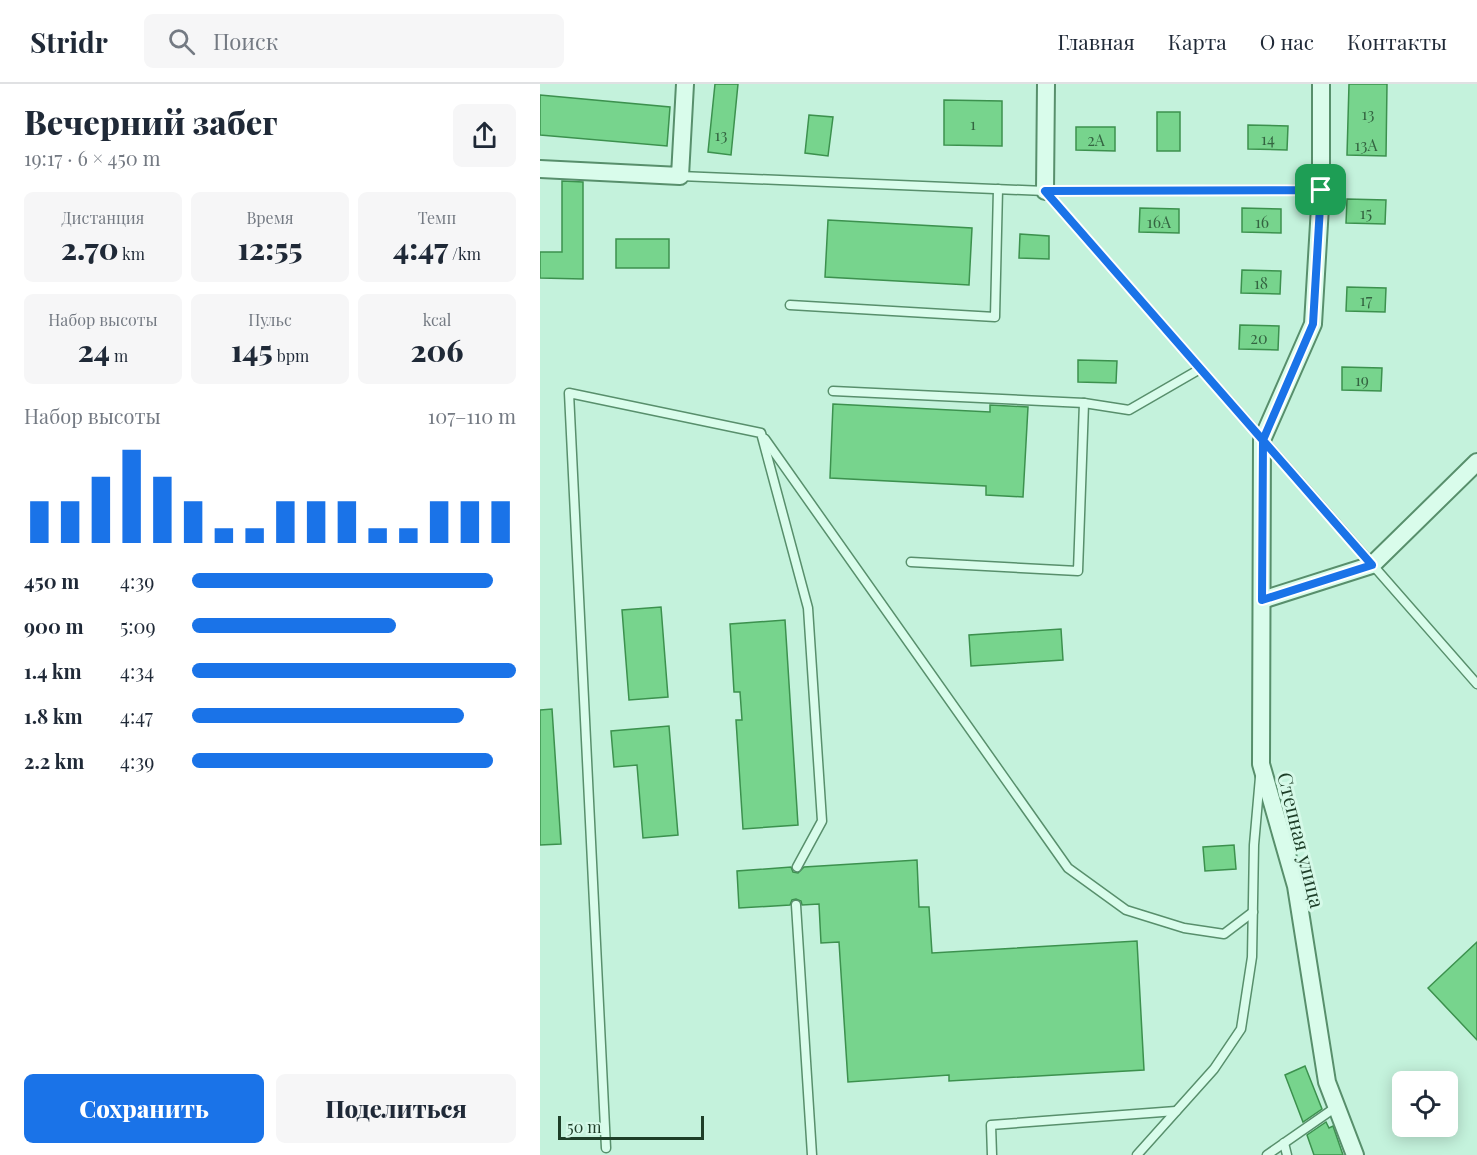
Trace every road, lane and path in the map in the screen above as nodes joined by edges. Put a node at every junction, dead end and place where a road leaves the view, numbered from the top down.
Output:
1 (686, 84) edge
2 (1046, 84) edge
3 (1321, 84) edge
4 (540, 169) edge
5 (680, 176) junction
6 (998, 189) junction
7 (1321, 190) junction
8 (1045, 191) junction
9 (790, 305) dead end
10 (1200, 369) junction
11 (833, 391) dead end
12 (1084, 403) junction
13 (761, 433) junction
14 (1263, 440) junction
15 (1477, 462) edge
16 (911, 562) dead end
17 (1372, 565) junction
18 (1262, 600) junction
19 (1477, 684) edge
20 (1261, 764) junction
21 (797, 867) dead end
22 (796, 905) dead end
23 (1253, 912) junction
24 (1336, 1107) junction
25 (1176, 1111) junction
26 (1284, 1143) junction
27 (606, 1148) dead end
28 (812, 1155) edge
29 (992, 1155) edge
30 (1137, 1155) edge
31 (1267, 1155) edge
32 (1287, 1155) edge
33 (1355, 1155) edge

1 - 5 street
2 - 8 street
3 - 7 street, Степная улица
4 - 5 street
5 - 6 lane
6 - 8 lane
6 - 9 lane
7 - 8 lane
7 - 14 street, Степная улица
8 - 10 lane
10 - 12 lane
10 - 14 lane
11 - 12 lane
12 - 16 lane
13 - 21 lane
13 - 23 lane
13 - 27 lane
14 - 17 lane
14 - 18 street, Степная улица
15 - 17 street
17 - 18 street
17 - 19 lane
18 - 20 street, Степная улица
20 - 23 lane
20 - 24 street, Степная улица
22 - 28 lane
23 - 25 lane
24 - 26 lane
24 - 33 street, Степная улица
25 - 29 lane
25 - 30 lane
26 - 31 lane
26 - 32 lane

